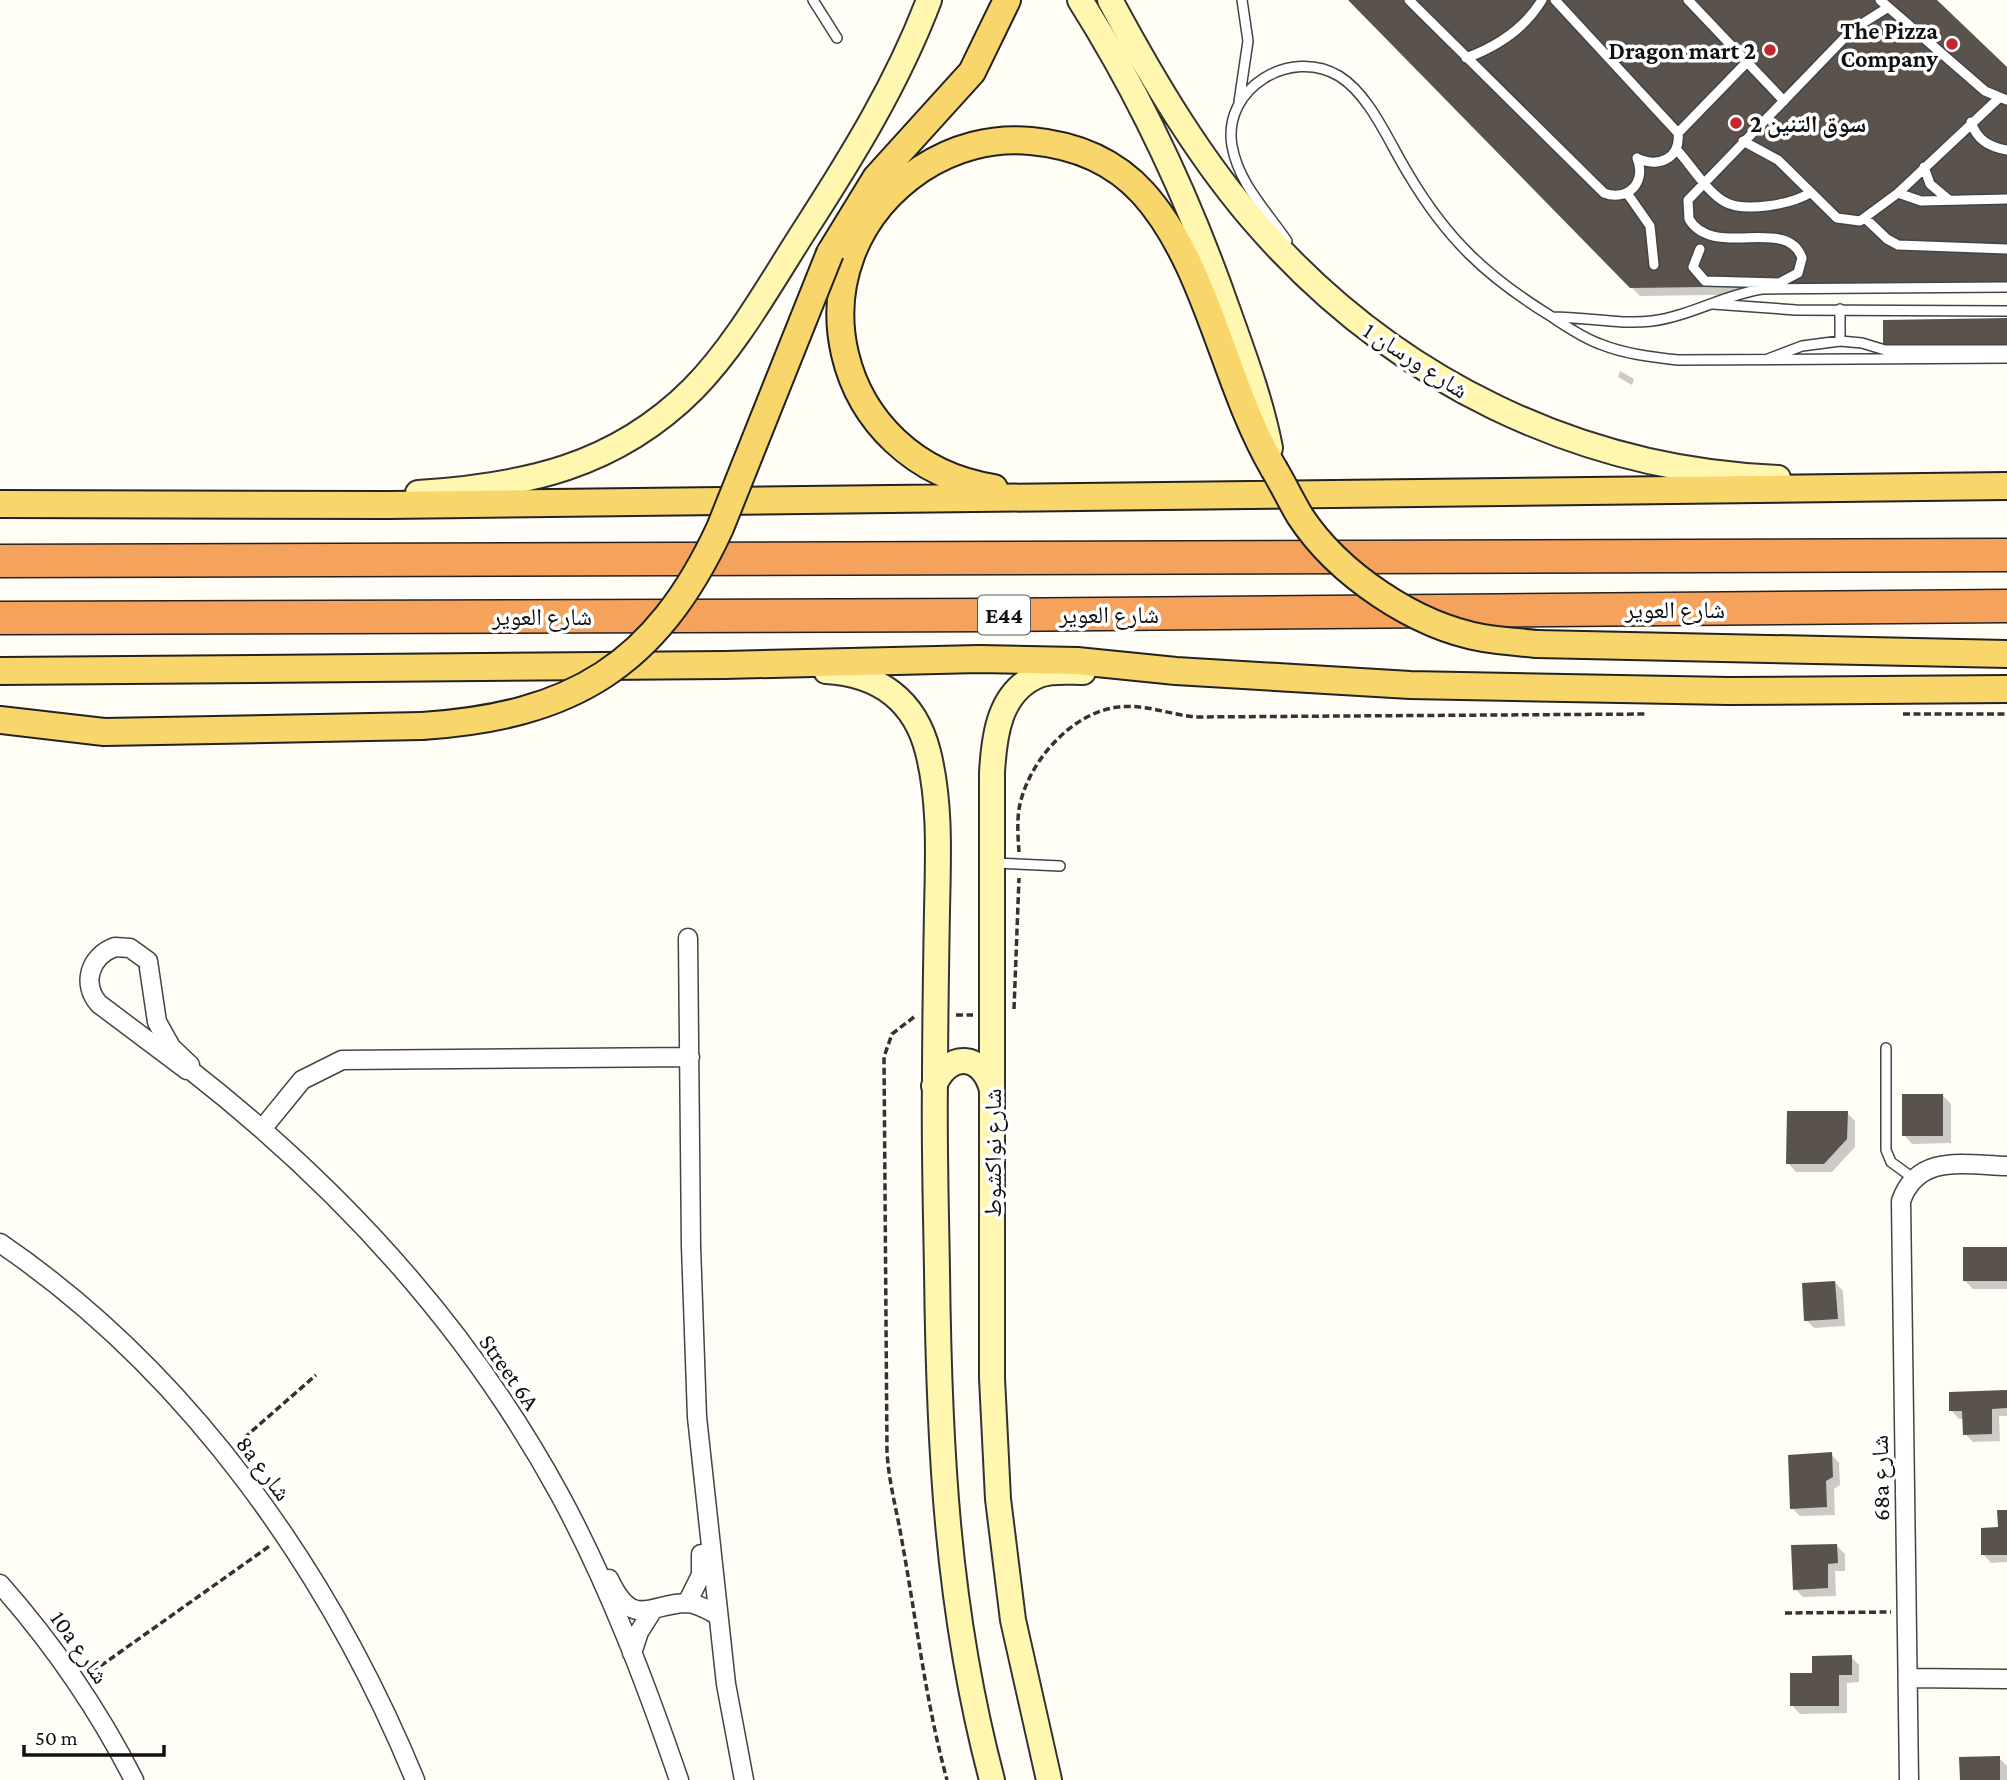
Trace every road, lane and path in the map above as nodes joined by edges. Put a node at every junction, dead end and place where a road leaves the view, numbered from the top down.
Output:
1 (813, 0) edge
2 (929, 0) edge
3 (1007, 0) edge
4 (1080, 0) edge
5 (1110, 0) edge
6 (1242, 0) edge
7 (1409, 0) edge
8 (1542, 0) edge
9 (1555, 0) edge
10 (1688, 0) edge
11 (1880, 0) edge
12 (1887, 8) junction
13 (837, 38) dead end
14 (1466, 58) junction
15 (1747, 62) junction
16 (2003, 99) edge
17 (1784, 101) junction
18 (1238, 107) junction
19 (1970, 122) junction
20 (1678, 133) junction
21 (1743, 141) junction
22 (1677, 150) junction
23 (2007, 150) edge
24 (1924, 167) junction
25 (1704, 180) junction
26 (1628, 193) junction
27 (1810, 193) junction
28 (1898, 193) junction
29 (2007, 199) edge
30 (1949, 200) junction
31 (1866, 219) junction
32 (1700, 249) dead end
33 (2007, 249) edge
34 (1654, 265) dead end
35 (1309, 278) junction
36 (2007, 287) edge
37 (1707, 304) junction
38 (1840, 309) junction
39 (2007, 311) edge
40 (1551, 317) junction
41 (1840, 341) junction
42 (2007, 350) edge
43 (2007, 358) edge
44 (1763, 361) junction
45 (1274, 469) junction
46 (2007, 486) edge
47 (1868, 489) junction
48 (1083, 497) junction
49 (295, 502) junction
50 (0, 504) edge
51 (2007, 555) edge
52 (0, 561) edge
53 (2007, 606) edge
54 (0, 618) edge
55 (2007, 654) edge
56 (724, 665) junction
57 (0, 671) edge
58 (1176, 671) junction
59 (2007, 690) edge
60 (1655, 714) dead end
61 (1898, 714) dead end
62 (2007, 714) edge
63 (0, 720) edge
64 (992, 863) junction
65 (1019, 864) junction
66 (1060, 866) dead end
67 (688, 938) dead end
68 (935, 1015) junction
69 (992, 1015) junction
70 (1886, 1048) dead end
71 (690, 1058) junction
72 (189, 1069) junction
73 (934, 1086) junction
74 (992, 1091) junction
75 (262, 1129) junction
76 (2007, 1166) edge
77 (1913, 1178) junction
78 (0, 1243) edge
79 (316, 1375) dead end
80 (225, 1455) junction
81 (706, 1504) junction
82 (284, 1536) junction
83 (583, 1542) junction
84 (0, 1584) edge
85 (687, 1603) junction
86 (1907, 1612) junction
87 (651, 1613) junction
88 (1785, 1613) dead end
89 (717, 1615) junction
90 (632, 1653) junction
91 (1908, 1678) junction
92 (2007, 1679) edge
93 (78, 1682) junction
94 (134, 1780) edge
95 (415, 1780) edge
96 (679, 1780) edge
97 (744, 1780) edge
98 (947, 1780) edge
99 (992, 1780) edge
100 (1049, 1780) edge
101 (1909, 1780) edge

1 - 13 lane
2 - 49 street
3 - 63 main road, bridge
4 - 45 street
5 - 35 street, شارع ورسان 1
6 - 18 lane
7 - 14 lane
8 - 14 lane
9 - 20 lane
10 - 15 lane
11 - 12 lane
12 - 16 lane
12 - 17 lane
14 - 26 lane
15 - 17 lane
15 - 20 lane
16 - 19 lane
17 - 21 lane
18 - 35 lane
18 - 40 lane
19 - 23 lane
19 - 24 lane
20 - 22 lane
21 - 25 lane
21 - 27 lane
22 - 25 lane
22 - 26 lane
24 - 28 lane
24 - 30 lane
25 - 27 lane
25 - 32 lane
26 - 34 lane
27 - 31 lane
28 - 30 lane
28 - 31 lane
29 - 30 lane
31 - 33 lane
35 - 47 street, شارع ورسان 1
36 - 37 lane
37 - 38 lane
37 - 40 lane
38 - 39 lane
38 - 41 lane
40 - 44 lane
41 - 42 lane
41 - 44 lane
43 - 44 lane
45 - 48 main road
45 - 55 main road, bridge
46 - 47 main road
47 - 48 main road
48 - 49 main road
49 - 50 main road
51 - 52 highway
53 - 54 highway, شارع العوير / E44
56 - 57 main road
56 - 58 main road
56 - 68 street
58 - 59 main road
58 - 64 street, شارع نواكشوط
60 - 65 path
61 - 62 path
64 - 65 lane
64 - 69 street, شارع نواكشوط
65 - 66 lane
65 - 69 path
67 - 71 street
68 - 69 path
68 - 73 street
68 - 98 path
69 - 74 street, شارع نواكشوط
70 - 77 lane
71 - 75 street
71 - 81 street
72 - 72 street, Street 6A
72 - 75 street, Street 6A
73 - 74 street
73 - 99 street
74 - 100 street, شارع نواكشوط
75 - 83 street, Street 6A
76 - 77 street
77 - 86 street, 68a شارع
78 - 80 street, 8a شارع
79 - 80 path
80 - 82 street, 8a شارع
81 - 85 street
81 - 89 street
82 - 93 path
82 - 95 street, 8a شارع
83 - 87 street
83 - 90 street, Street 6A
84 - 93 street, 10a شارع
85 - 87 street
85 - 89 street
86 - 88 path
86 - 91 street, 68a شارع
87 - 90 street
89 - 97 street
90 - 96 street, Street 6A
91 - 92 street
91 - 101 street, 68a شارع
93 - 94 street, 10a شارع

